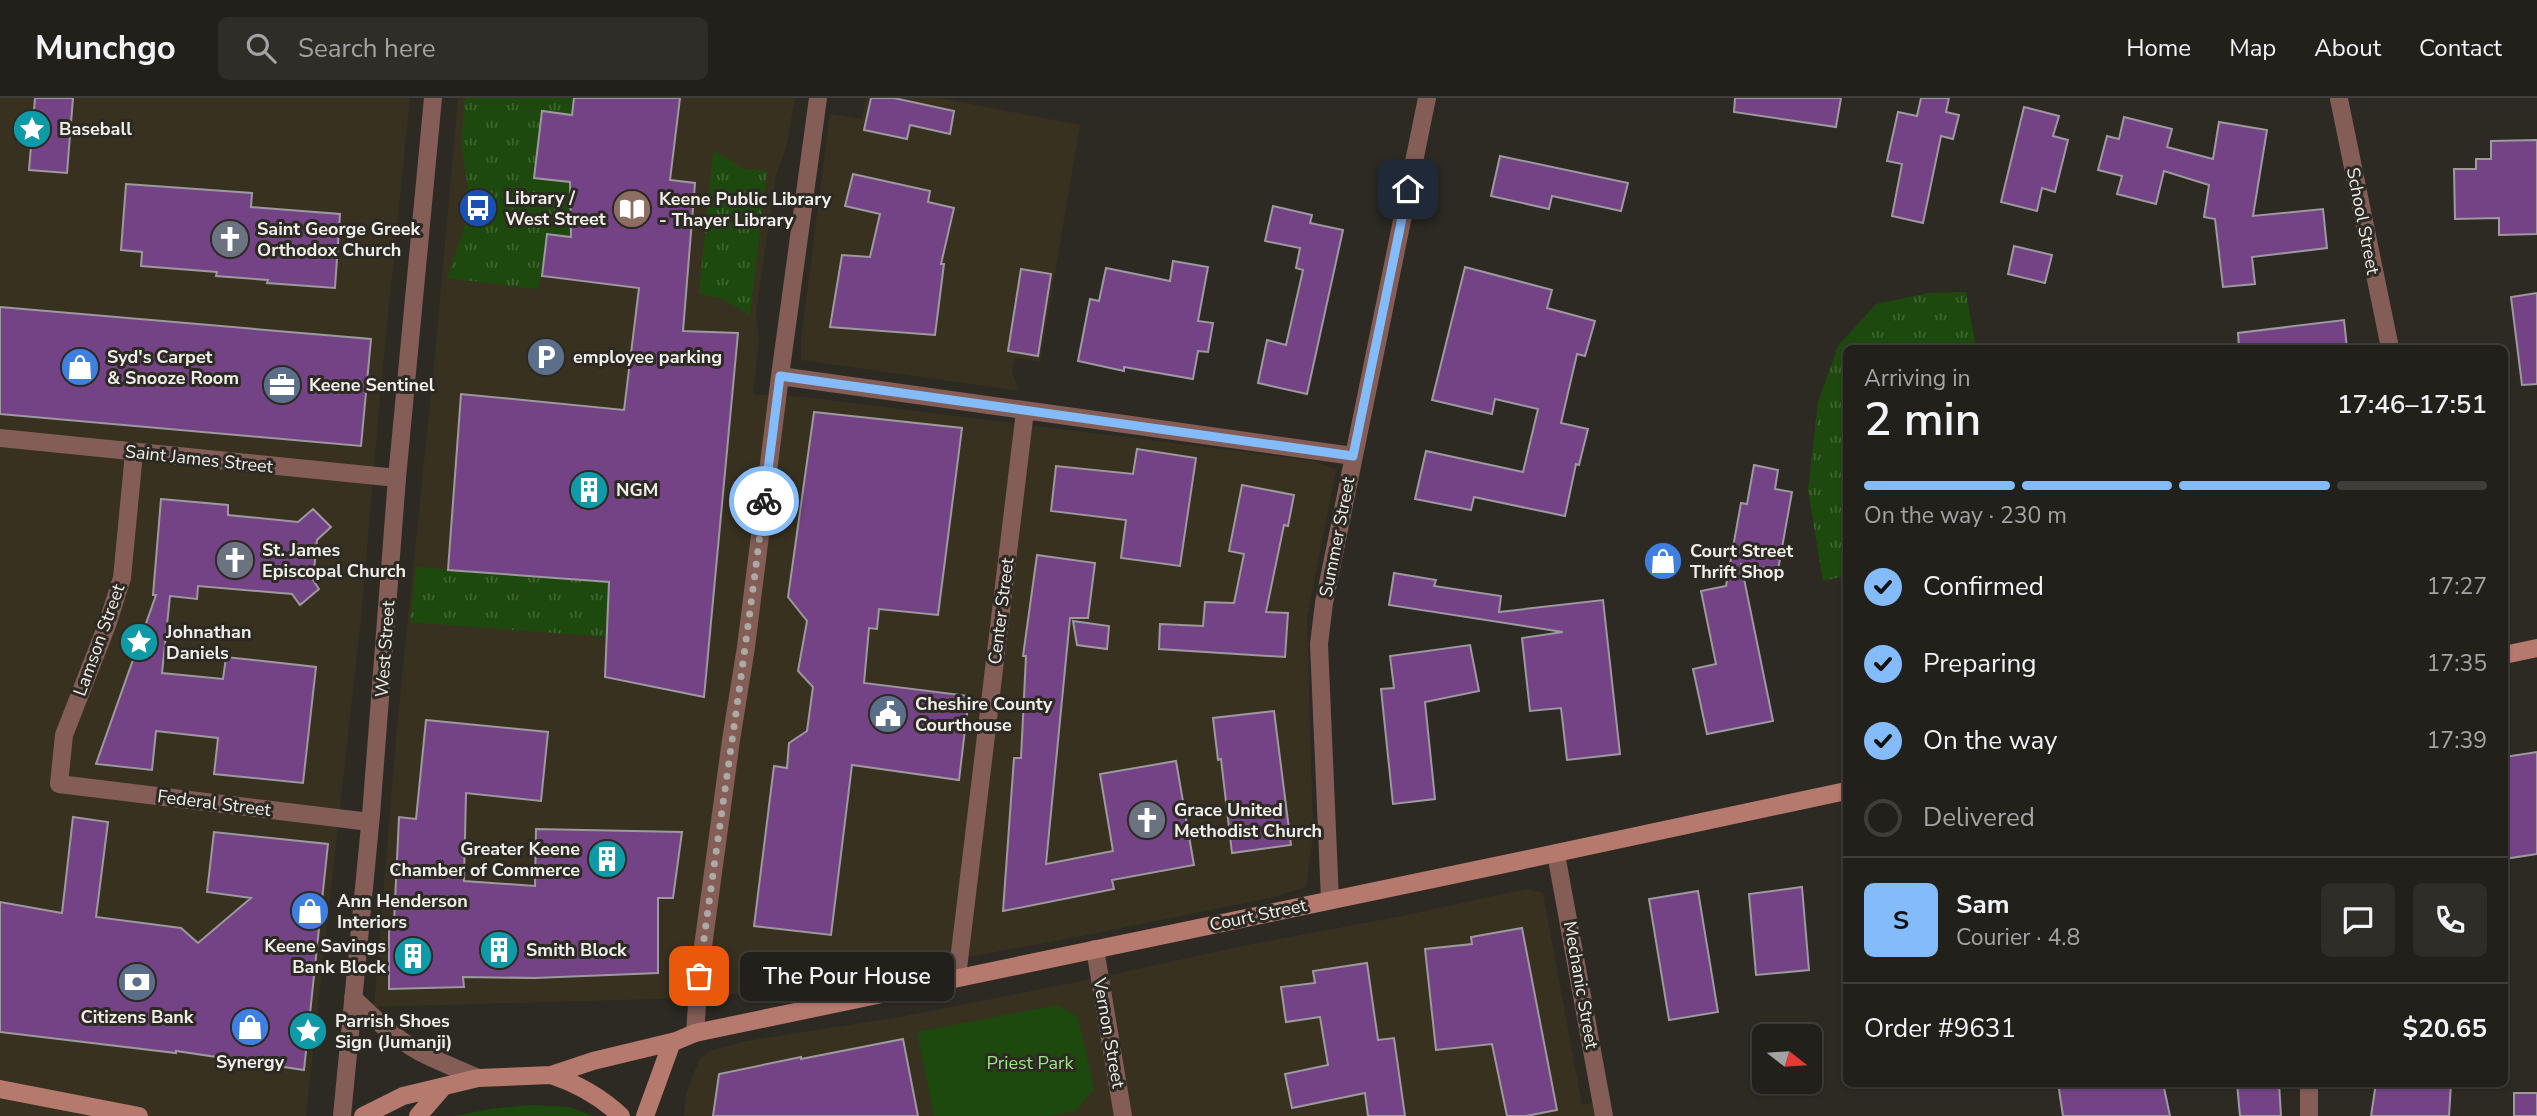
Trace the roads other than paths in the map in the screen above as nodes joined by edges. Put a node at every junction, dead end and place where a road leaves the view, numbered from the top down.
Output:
1 (433, 98) edge
2 (818, 98) edge
3 (1427, 98) edge
4 (2337, 98) edge
5 (2389, 345) edge
6 (780, 376) junction
7 (1026, 411) junction
8 (0, 438) edge
9 (134, 453) junction
10 (1353, 456) junction
11 (397, 478) junction
12 (2537, 648) edge
13 (2508, 654) edge
14 (58, 784) joint
15 (1843, 792) edge
16 (370, 821) junction
17 (1556, 854) junction
18 (1330, 900) junction
19 (1095, 949) junction
20 (957, 977) junction
21 (354, 998) junction
22 (695, 1034) junction
23 (672, 1042) junction
24 (551, 1075) junction
25 (478, 1078) junction
26 (444, 1086) junction
27 (2309, 1087) edge
28 (0, 1089) edge
29 (139, 1116) edge
30 (342, 1116) edge
31 (363, 1116) edge
32 (418, 1116) edge
33 (621, 1116) edge
34 (645, 1116) edge
35 (1123, 1116) edge
36 (1604, 1116) edge
37 (2309, 1116) edge

1 - 11 street, West Street
2 - 6 street
3 - 10 street, Summer Street
4 - 5 street, School Street
6 - 7 street
6 - 22 street
7 - 10 street
7 - 20 street, Center Street
8 - 9 street, Saint James Street
9 - 11 street, Saint James Street
9 - 14 street, Lamson Street
10 - 18 street, Summer Street
11 - 16 street, West Street
12 - 13 main road
14 - 16 street, Federal Street
15 - 17 main road, Court Street
16 - 21 street, West Street
17 - 18 main road, Court Street
17 - 36 street, Mechanic Street
18 - 19 main road, Court Street
19 - 20 main road, Court Street
19 - 35 street, Vernon Street
20 - 22 main road, Court Street
21 - 25 street
21 - 30 street, West Street
22 - 23 main road, Court Street
23 - 24 main road, Court Street
23 - 34 main road
24 - 25 main road
24 - 33 main road
25 - 26 main road
26 - 31 main road
26 - 32 main road
27 - 37 street
28 - 29 main road

